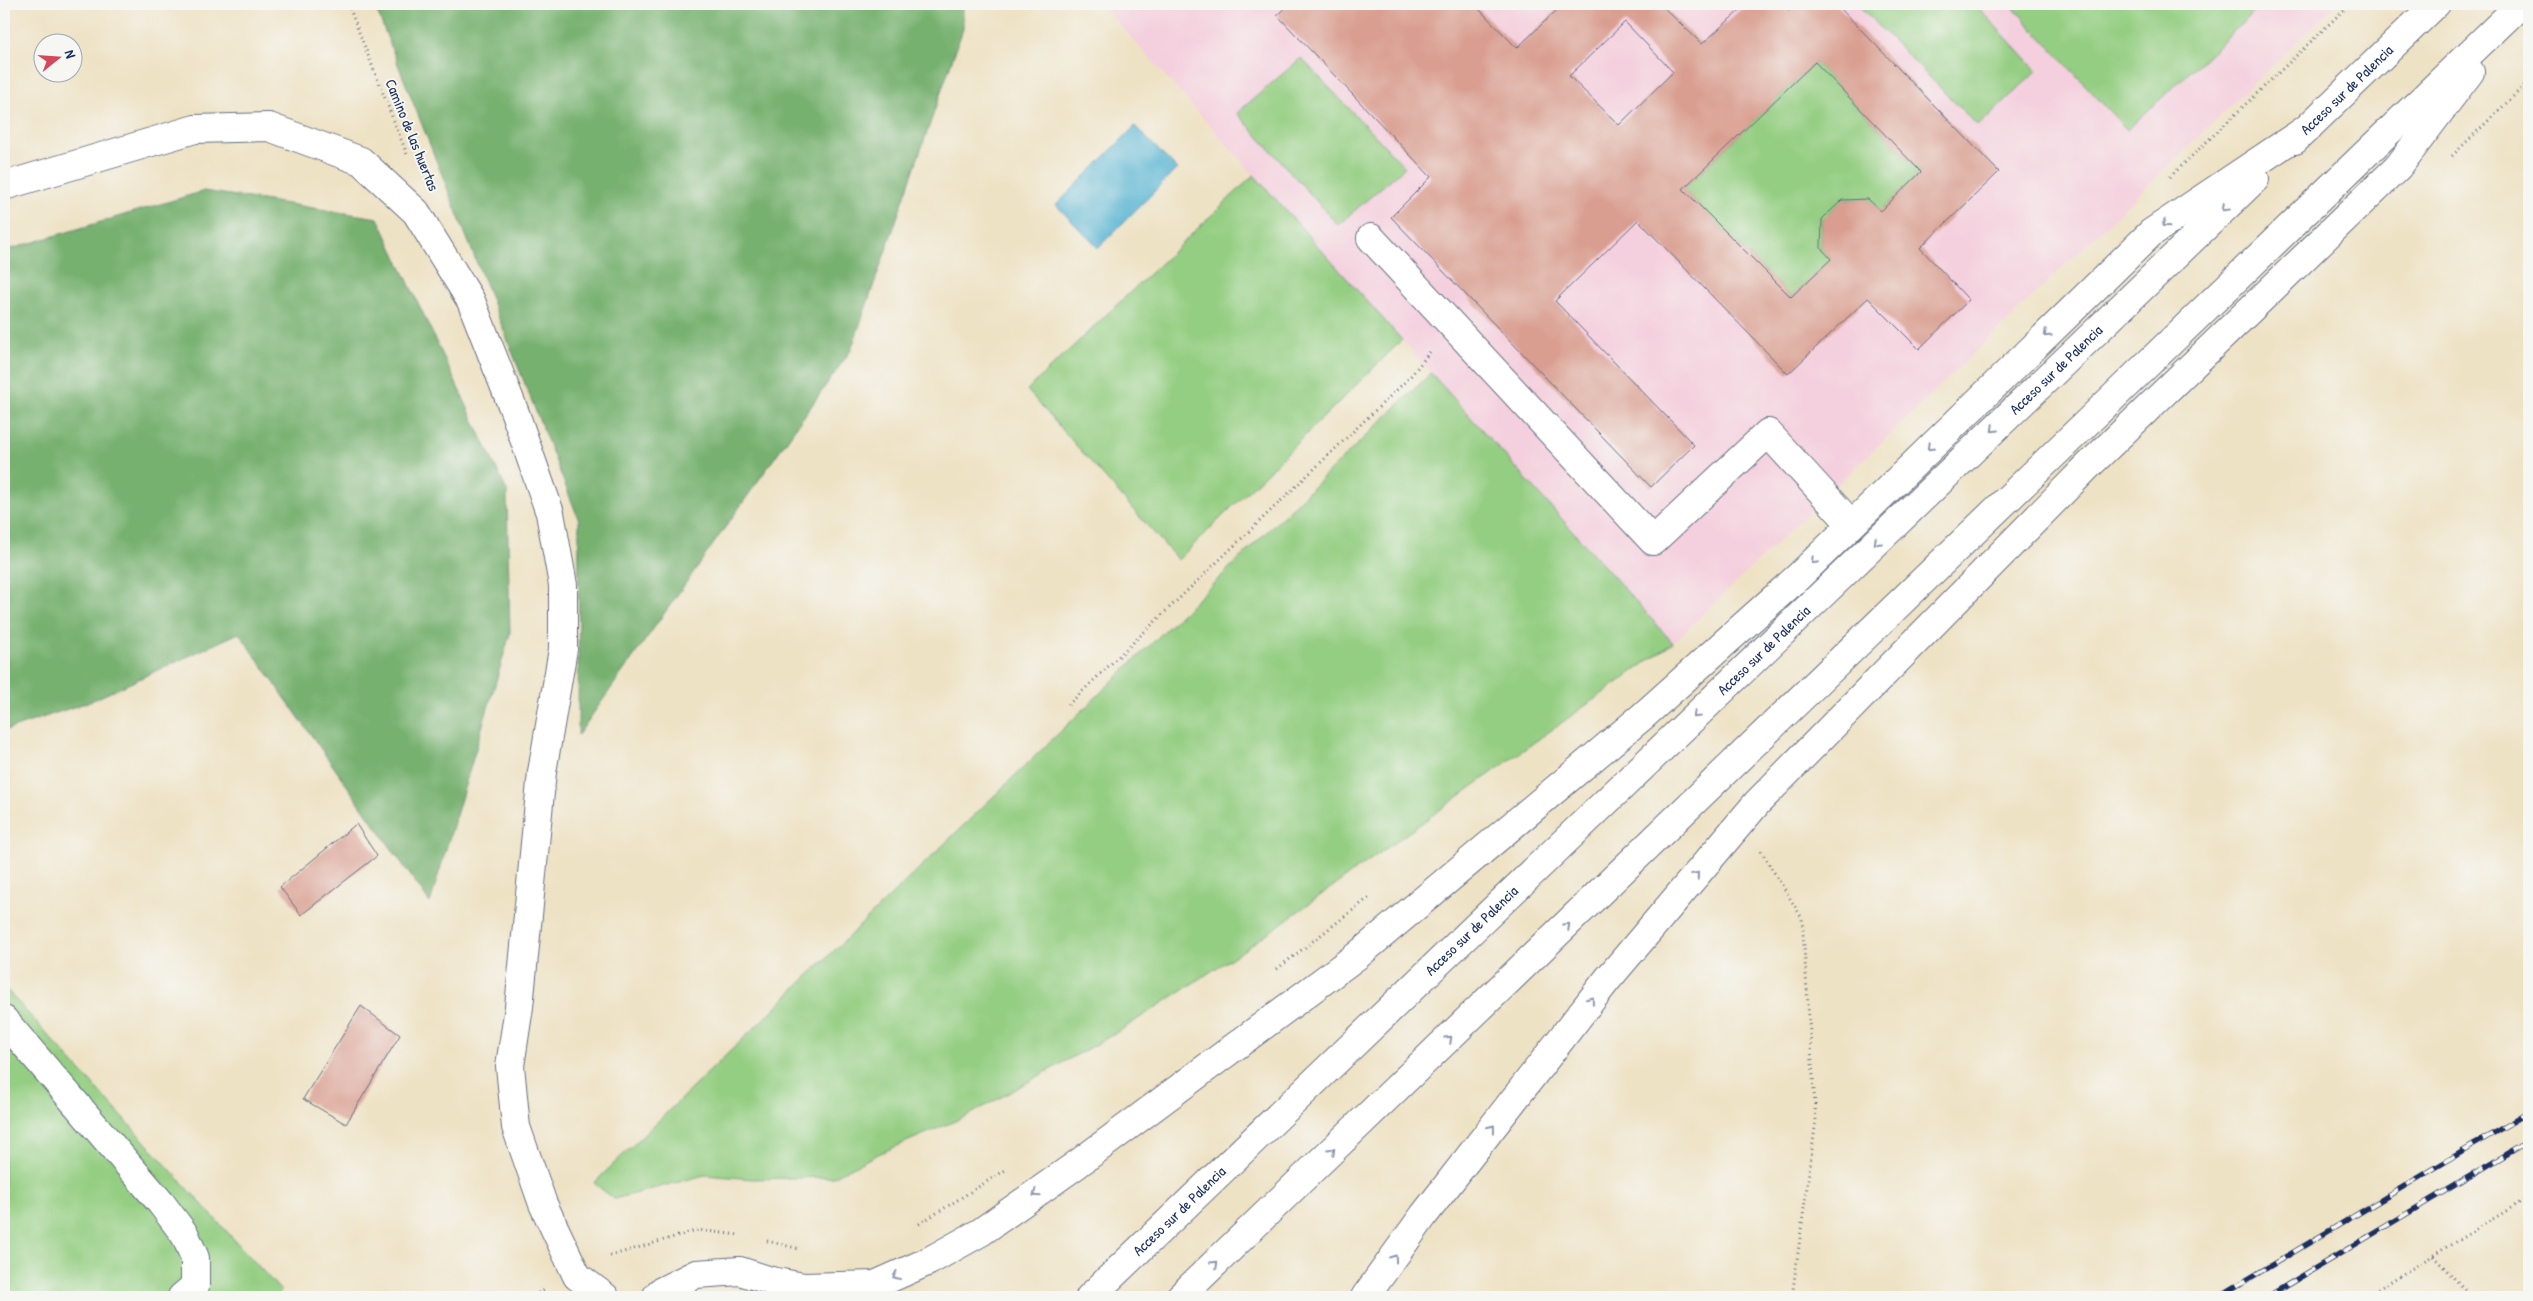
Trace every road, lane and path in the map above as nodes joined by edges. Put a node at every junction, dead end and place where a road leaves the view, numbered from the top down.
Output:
1 (348, 4) edge
2 (2350, 4) edge
3 (2409, 4) edge
4 (2436, 4) edge
5 (2522, 4) edge
6 (2359, 78) junction
7 (2529, 81) edge
8 (2308, 128) junction
9 (2445, 163) dead end
10 (412, 166) dead end
11 (2164, 182) dead end
12 (4, 186) edge
13 (1371, 238) dead end
14 (1452, 324) junction
15 (1851, 524) junction
16 (1068, 705) dead end
17 (1761, 850) dead end
18 (1372, 896) dead end
19 (1271, 974) dead end
20 (4, 1020) edge
21 (1009, 1167) dead end
22 (2529, 1197) edge
23 (912, 1229) dead end
24 (2433, 1256) junction
25 (772, 1281) junction
26 (182, 1297) edge
27 (605, 1297) edge
28 (656, 1297) edge
29 (794, 1297) edge
30 (1090, 1297) edge
31 (1180, 1297) edge
32 (1365, 1297) edge
33 (1792, 1297) edge
34 (2365, 1297) edge
35 (2472, 1297) edge

1 - 10 path, Camino de las huertas
2 - 11 path
3 - 6 main road
4 - 6 main road, Acceso sur de Palencia
31 -> 5 main road
32 -> 5 main road
6 - 8 main road, Acceso sur de Palencia
7 - 9 path
8 -> 15 main road
8 -> 30 main road, Acceso sur de Palencia
12 - 27 main road
13 - 14 main road
14 - 15 main road
14 - 16 path
15 -> 25 main road
17 - 33 path
18 - 19 path
20 - 26 main road
21 - 23 path
22 - 24 path
24 - 34 path
24 - 35 path
25 - 28 main road
25 - 29 main road

